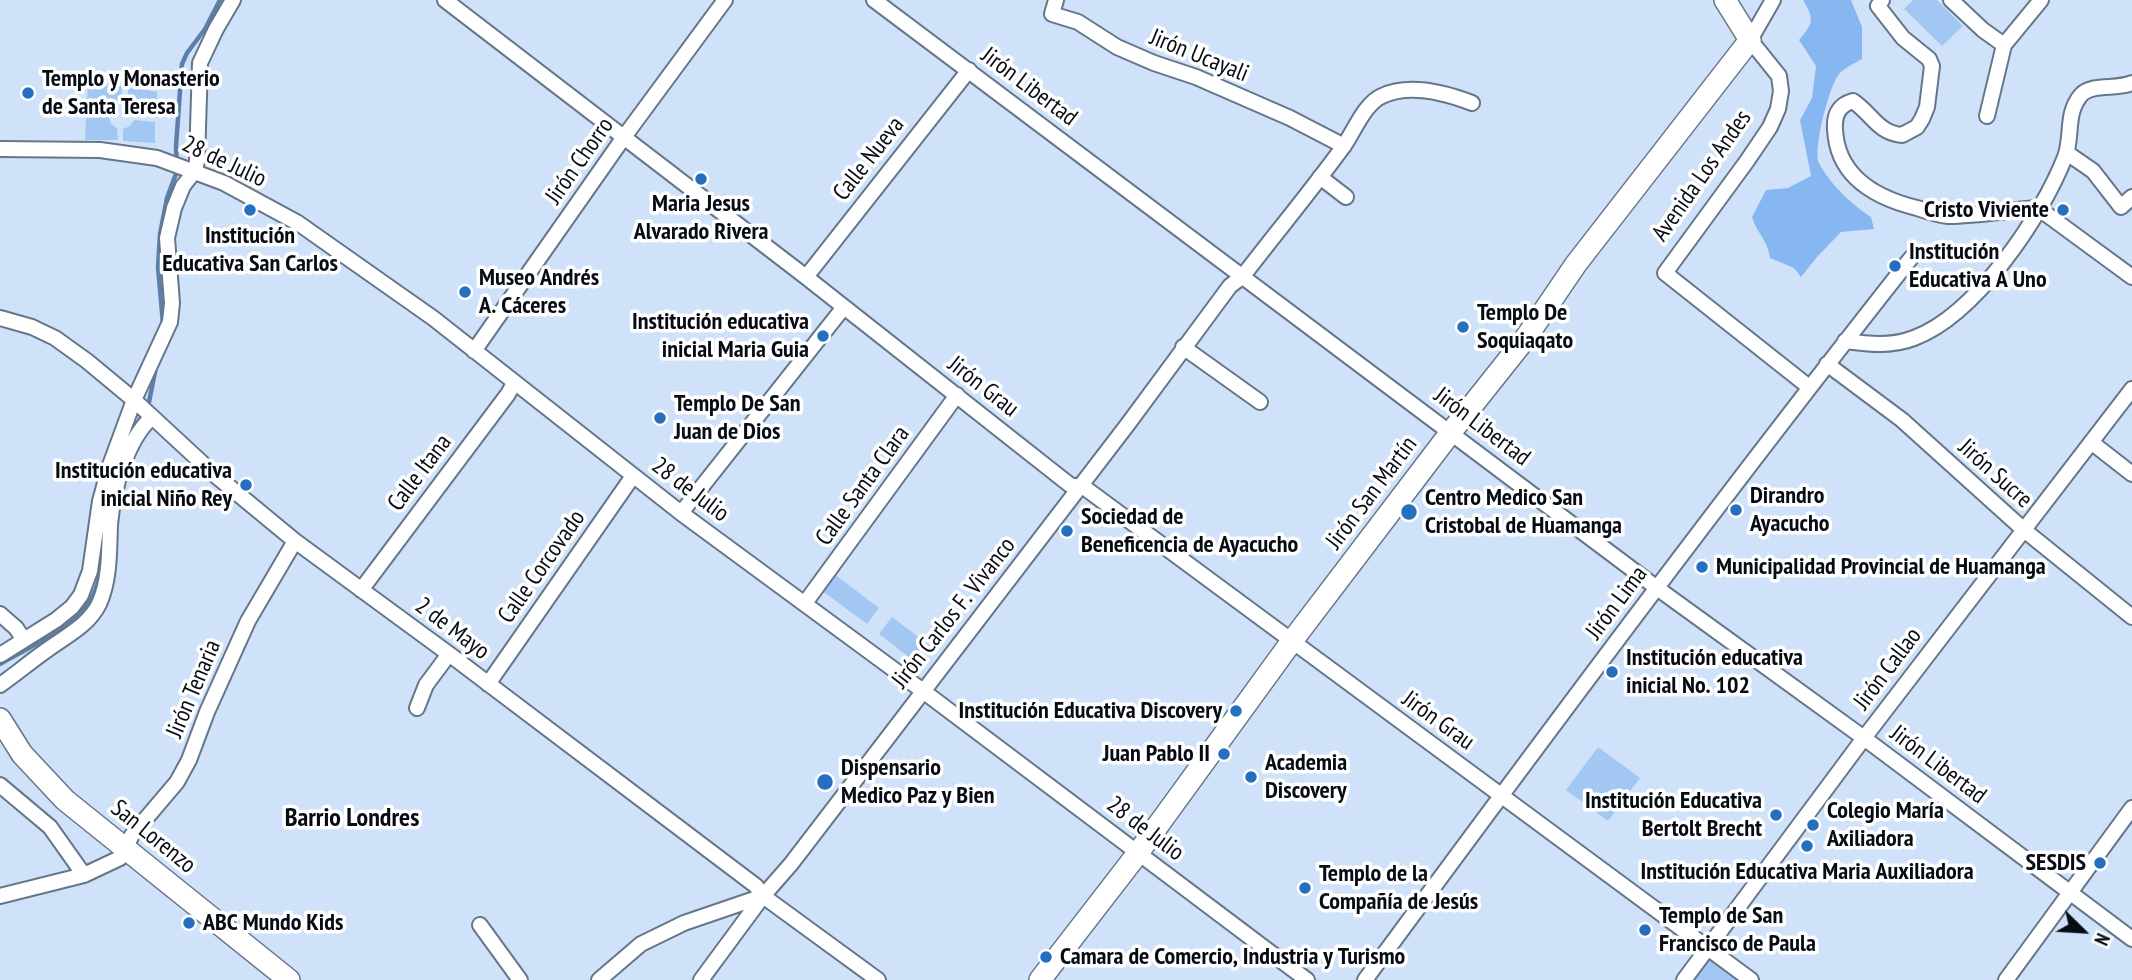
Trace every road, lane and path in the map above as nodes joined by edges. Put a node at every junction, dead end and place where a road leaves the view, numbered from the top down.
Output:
1 (233, 0) edge
2 (445, 0) edge
3 (725, 0) edge
4 (874, 0) edge
5 (1056, 0) edge
6 (1725, 0) edge
7 (1773, 0) edge
8 (1882, 0) edge
9 (1951, 0) edge
10 (2042, 0) edge
11 (1750, 40) junction
12 (2004, 45) junction
13 (969, 70) junction
14 (2132, 83) edge
15 (1472, 103) dead end
16 (1987, 116) dead end
17 (624, 138) junction
18 (1344, 146) junction
19 (0, 149) edge
20 (2067, 153) junction
21 (194, 171) junction
22 (1320, 177) junction
23 (1346, 197) dead end
24 (2132, 197) edge
25 (2039, 208) junction
26 (1911, 258) dead end
27 (1243, 276) junction
28 (806, 277) junction
29 (2132, 277) edge
30 (844, 307) junction
31 (0, 318) edge
32 (1845, 341) junction
33 (1183, 347) junction
34 (474, 351) junction
35 (1827, 364) junction
36 (514, 383) junction
37 (1809, 387) junction
38 (2132, 389) edge
39 (957, 395) junction
40 (1260, 402) dead end
41 (143, 409) junction
42 (1451, 432) junction
43 (2091, 442) junction
44 (2132, 474) edge
45 (634, 476) junction
46 (1078, 488) junction
47 (681, 513) junction
48 (2024, 530) junction
49 (295, 541) junction
50 (1657, 588) junction
51 (361, 590) junction
52 (805, 603) junction
53 (0, 614) edge
54 (2132, 617) edge
55 (23, 639) junction
56 (1292, 641) junction
57 (449, 654) junction
58 (0, 655) edge
59 (488, 684) junction
60 (0, 685) edge
61 (923, 691) junction
62 (417, 708) dead end
63 (3, 726) edge
64 (1864, 738) junction
65 (0, 785) edge
66 (1501, 796) junction
67 (2132, 808) edge
68 (1139, 852) junction
69 (124, 853) junction
70 (84, 875) junction
71 (2068, 893) junction
72 (0, 896) edge
73 (763, 896) junction
74 (480, 925) dead end
75 (2132, 939) edge
76 (1708, 948) junction
77 (275, 980) edge
78 (289, 980) edge
79 (520, 980) edge
80 (599, 980) edge
81 (701, 980) edge
82 (878, 980) edge
83 (1040, 980) edge
84 (1307, 980) edge
85 (1365, 980) edge
86 (1684, 980) edge
87 (1751, 980) edge
88 (2006, 980) edge

1 - 21 street
2 - 17 street, Jirón Grau
3 - 17 street, Jirón Chorro
4 - 13 street, Jirón Libertad
5 - 18 street, Jirón Ucayali
6 - 11 street, Avenida Los Andes
7 - 11 street
8 - 25 street
9 - 12 street
10 - 12 street
11 - 37 street, Avenida Los Andes
11 - 42 street, Jirón San Martín
12 - 16 street
13 - 27 street, Jirón Libertad
13 - 28 street, Calle Nueva
14 - 20 street
15 - 18 street
17 - 28 street, Jirón Grau
17 - 34 street, Jirón Chorro
18 - 22 street
19 - 21 street, 28 de Julio
20 - 24 street
20 - 25 street
21 - 34 street, 28 de Julio
21 - 41 street
22 - 23 street
22 - 27 street
25 - 29 street
25 - 32 street
26 - 32 street, Jirón Lima
27 - 33 street, Jirón Carlos F. Vivanco
27 - 42 street, Jirón Libertad
28 - 30 street, Jirón Grau
30 - 39 street, Jirón Grau
30 - 47 street
31 - 41 street, 2 de Mayo
32 - 35 street, Jirón Lima
33 - 40 street
33 - 46 street, Jirón Carlos F. Vivanco
34 - 36 street, 28 de Julio
35 - 37 street, Jirón Lima
35 - 48 street, Jirón Sucre
36 - 45 street, 28 de Julio
36 - 51 street, Calle Itana
37 - 50 street, Jirón Lima
38 - 43 street, Jirón Callao
39 - 46 street, Jirón Grau
39 - 52 street, Calle Santa Clara
41 - 49 street, 2 de Mayo
41 - 55 street
41 - 60 street
42 - 50 street, Jirón Libertad
42 - 56 street, Jirón San Martín
43 - 44 street
43 - 48 street, Jirón Callao
45 - 47 street, 28 de Julio
45 - 59 street, Calle Corcovado
46 - 56 street, Jirón Grau
46 - 61 street, Jirón Carlos F. Vivanco
47 - 52 street, 28 de Julio
48 - 54 street, Jirón Sucre
48 - 64 street, Jirón Callao
49 - 51 street, 2 de Mayo
49 - 69 street, Jirón Tenaria
50 - 64 street, Jirón Libertad
50 - 66 street, Jirón Lima
51 - 57 street, 2 de Mayo
52 - 61 street, 28 de Julio
53 - 55 street
55 - 58 street
56 - 66 street, Jirón Grau
56 - 68 street, Jirón San Martín
57 - 59 street, 2 de Mayo
57 - 62 street
59 - 73 street, 2 de Mayo
61 - 68 street, 28 de Julio
61 - 73 street, Jirón Carlos F. Vivanco
63 - 69 street, San Lorenzo
64 - 71 street, Jirón Libertad
64 - 76 street, Jirón Callao
65 - 70 street
66 - 76 street, Jirón Grau
66 - 85 street, Jirón Lima
67 - 71 street
68 - 83 street, Jirón San Martín
68 - 84 street, 28 de Julio
69 - 70 street
69 - 77 street, San Lorenzo
69 - 78 street, San Lorenzo
70 - 72 street
71 - 75 street, Jirón Libertad
71 - 88 street
73 - 80 street
73 - 81 street, Jirón Carlos F. Vivanco
73 - 82 street, 2 de Mayo
74 - 79 street
76 - 86 street, Jirón Callao
76 - 87 street, Jirón Grau

